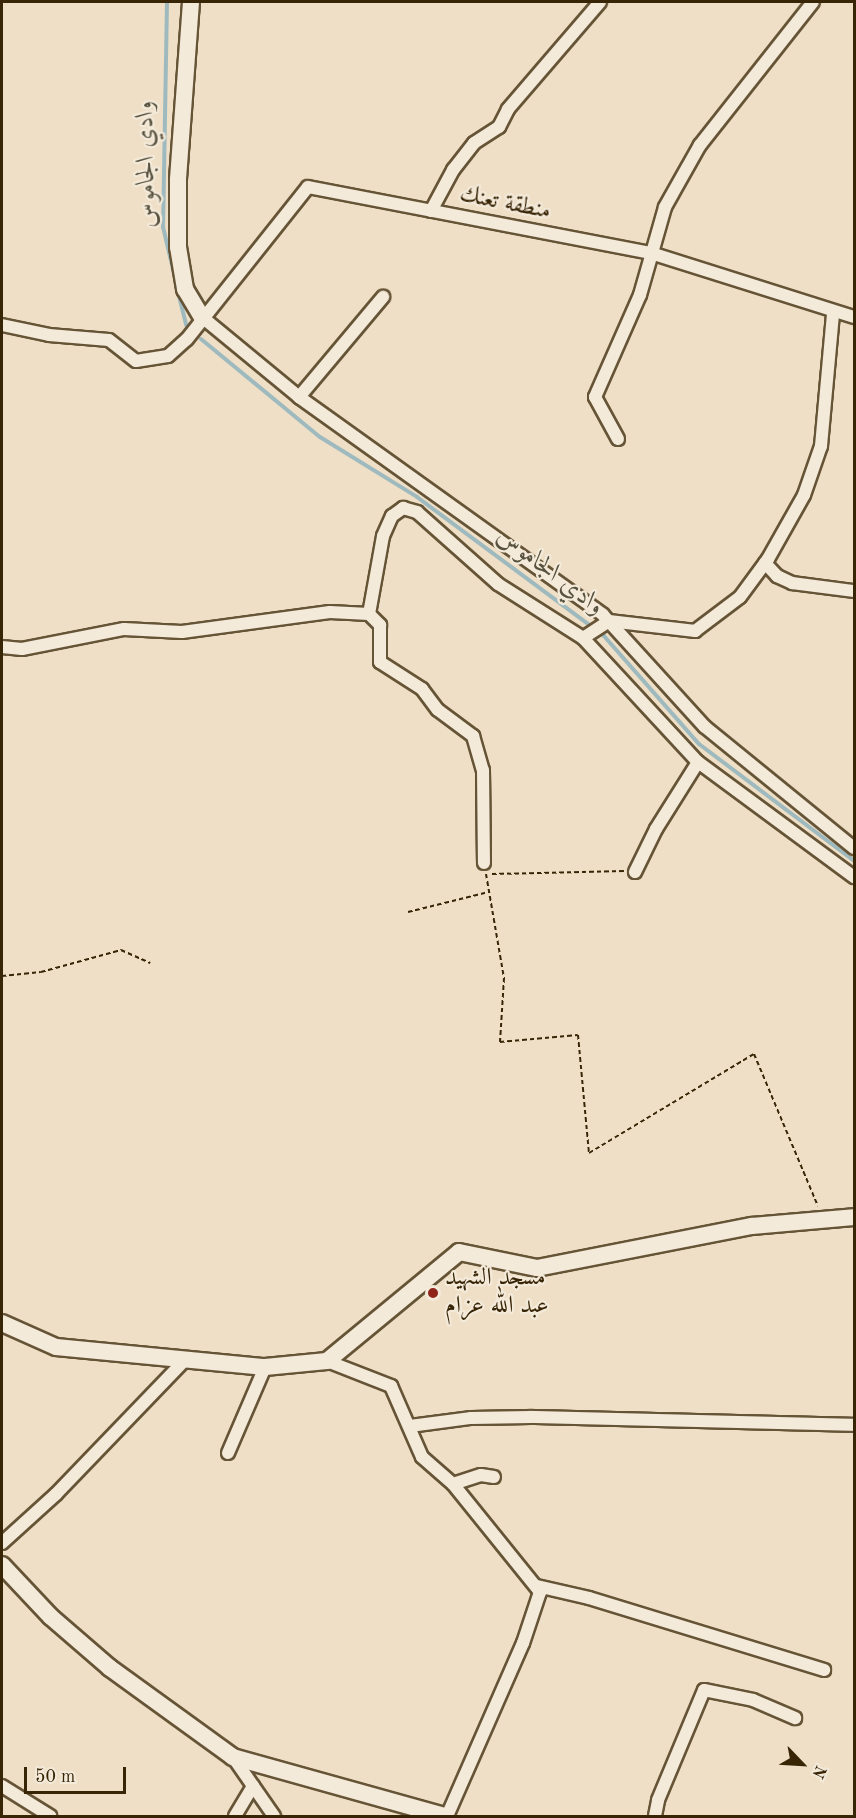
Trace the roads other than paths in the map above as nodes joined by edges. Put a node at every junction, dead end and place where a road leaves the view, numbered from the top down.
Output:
1 (191, 2) edge
2 (600, 2) edge
3 (813, 2) edge
4 (431, 211) junction
5 (651, 253) junction
6 (383, 297) dead end
7 (833, 313) junction
8 (202, 317) junction
9 (855, 317) edge
10 (2, 325) edge
11 (299, 397) junction
12 (618, 439) dead end
13 (765, 563) junction
14 (852, 594) edge
15 (369, 614) junction
16 (609, 621) junction
17 (583, 638) junction
18 (2, 647) edge
19 (698, 762) junction
20 (855, 848) edge
21 (485, 868) road end
22 (635, 872) road end
23 (855, 877) edge
24 (855, 1217) edge
25 (2, 1323) edge
26 (186, 1360) junction
27 (327, 1361) junction
28 (265, 1367) junction
29 (855, 1425) edge
30 (410, 1426) junction
31 (228, 1453) dead end
32 (494, 1477) dead end
33 (453, 1484) junction
34 (2, 1543) edge
35 (2, 1565) edge
36 (537, 1586) junction
37 (824, 1670) dead end
38 (795, 1718) dead end
39 (233, 1757) junction
40 (2, 1786) edge
41 (253, 1786) junction
42 (50, 1816) edge
43 (235, 1816) edge
44 (274, 1816) edge
45 (446, 1816) edge
46 (655, 1816) edge

1 - 8 street
2 - 4 street
3 - 5 street
4 - 5 street, منطقة تعنك
4 - 8 street, منطقة تعنك
5 - 7 street, منطقة تعنك
5 - 12 street
6 - 11 street
7 - 9 street, منطقة تعنك
7 - 13 street
8 - 10 street
8 - 11 street
11 - 16 street
13 - 14 street
13 - 16 street
15 - 17 street
15 - 18 street
15 - 21 street
16 - 17 street
16 - 20 street
17 - 19 street
19 - 22 street
19 - 23 street
24 - 27 street
25 - 26 street
26 - 28 street
26 - 34 street
27 - 28 street
27 - 30 street
28 - 31 street
29 - 30 street
30 - 33 street
32 - 33 street
33 - 36 street
35 - 39 street
36 - 37 street
36 - 45 street
38 - 46 street
39 - 41 street
39 - 45 street
40 - 42 street
41 - 43 street
41 - 44 street

